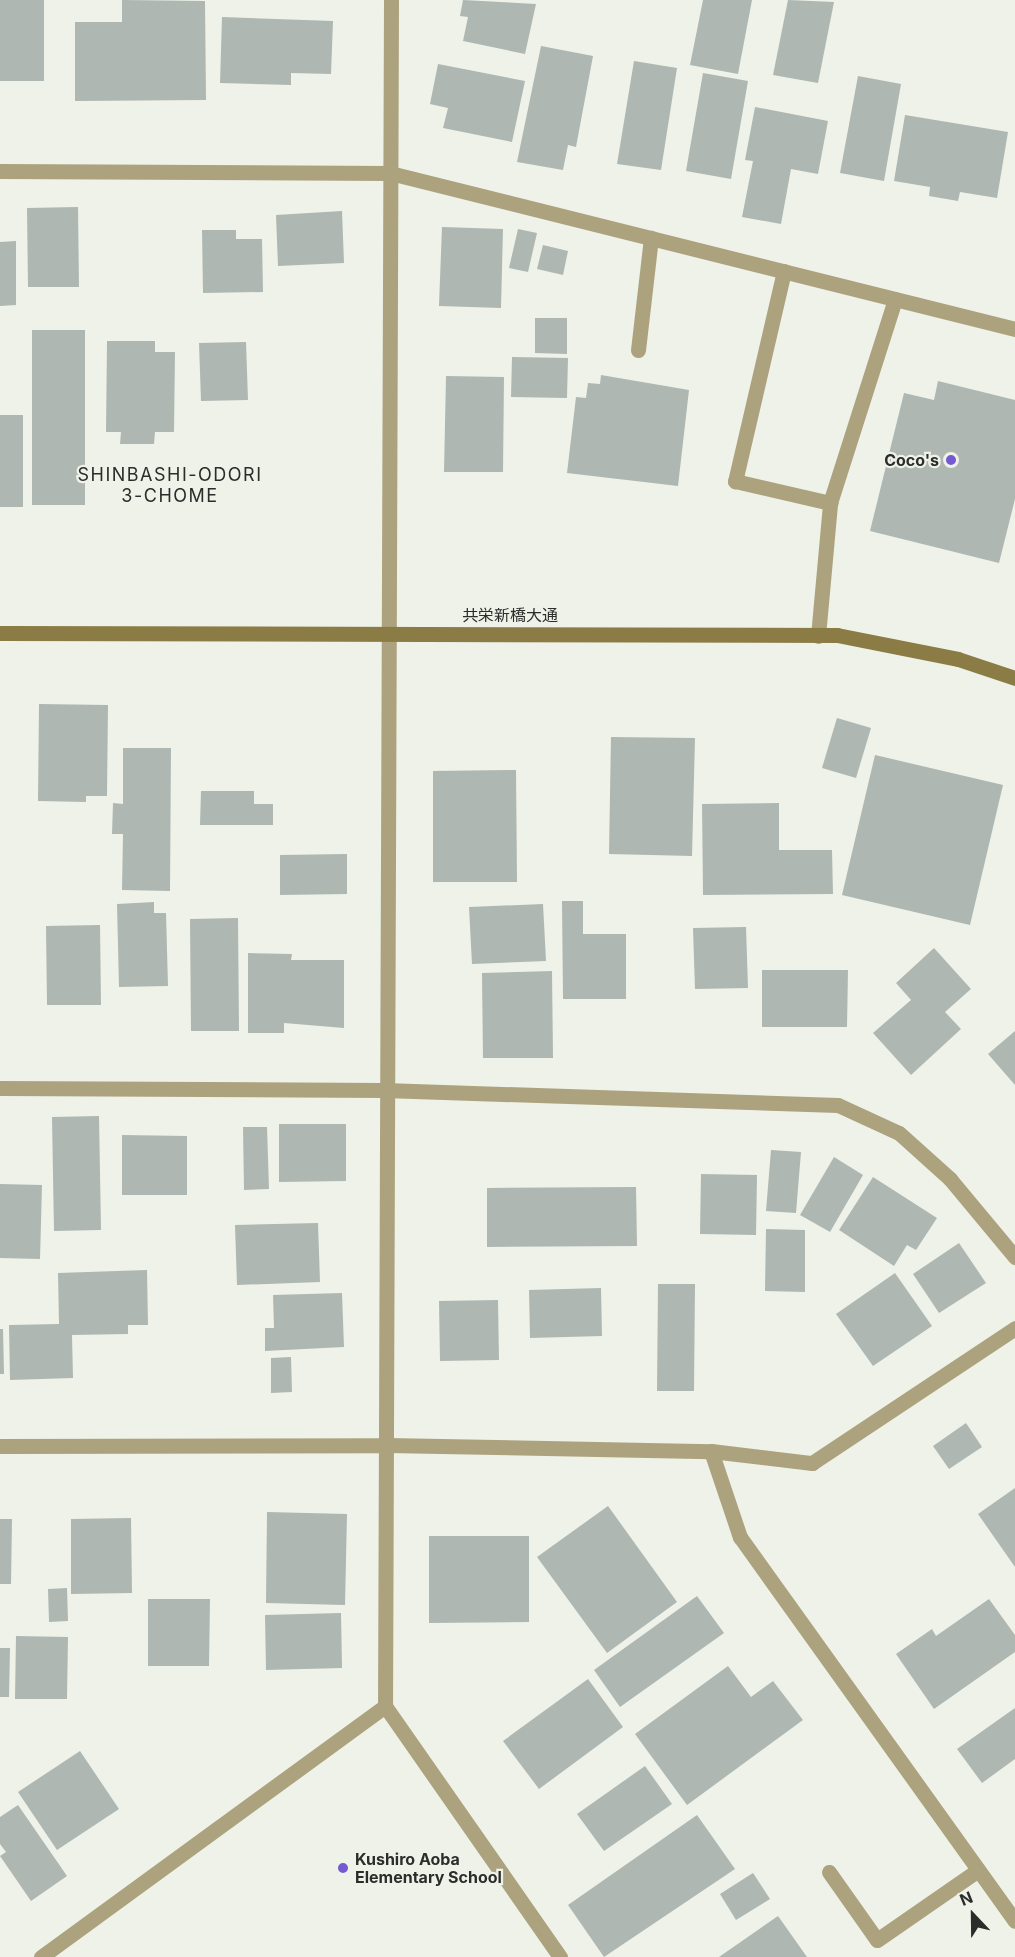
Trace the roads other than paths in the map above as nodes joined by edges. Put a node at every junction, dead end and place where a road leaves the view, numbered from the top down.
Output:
1 (391, 0) edge
2 (0, 171) edge
3 (390, 173) junction
4 (651, 238) junction
5 (784, 271) junction
6 (895, 299) junction
7 (1015, 329) edge
8 (638, 350) dead end
9 (830, 503) junction
10 (0, 633) edge
11 (390, 633) junction
12 (818, 636) junction
13 (1015, 678) edge
14 (0, 1088) edge
15 (384, 1090) junction
16 (1015, 1257) edge
17 (1015, 1328) edge
18 (386, 1445) junction
19 (0, 1446) edge
20 (711, 1451) junction
21 (385, 1706) junction
22 (978, 1870) junction
23 (829, 1872) dead end
24 (1015, 1921) edge
25 (41, 1957) edge
26 (560, 1957) edge

1 - 3 street
2 - 3 street
3 - 4 street
3 - 11 street
4 - 5 street
4 - 8 street
5 - 6 street
5 - 9 street
6 - 7 street
6 - 9 street
9 - 12 street
10 - 11 street, 共栄新橋大通
11 - 12 street, 共栄新橋大通
11 - 15 street
12 - 13 street, 共栄新橋大通
14 - 15 street
15 - 16 street
15 - 18 street
17 - 20 street
18 - 19 street
18 - 20 street
18 - 21 street
20 - 22 street
21 - 25 street
21 - 26 street
22 - 23 street
22 - 24 street

